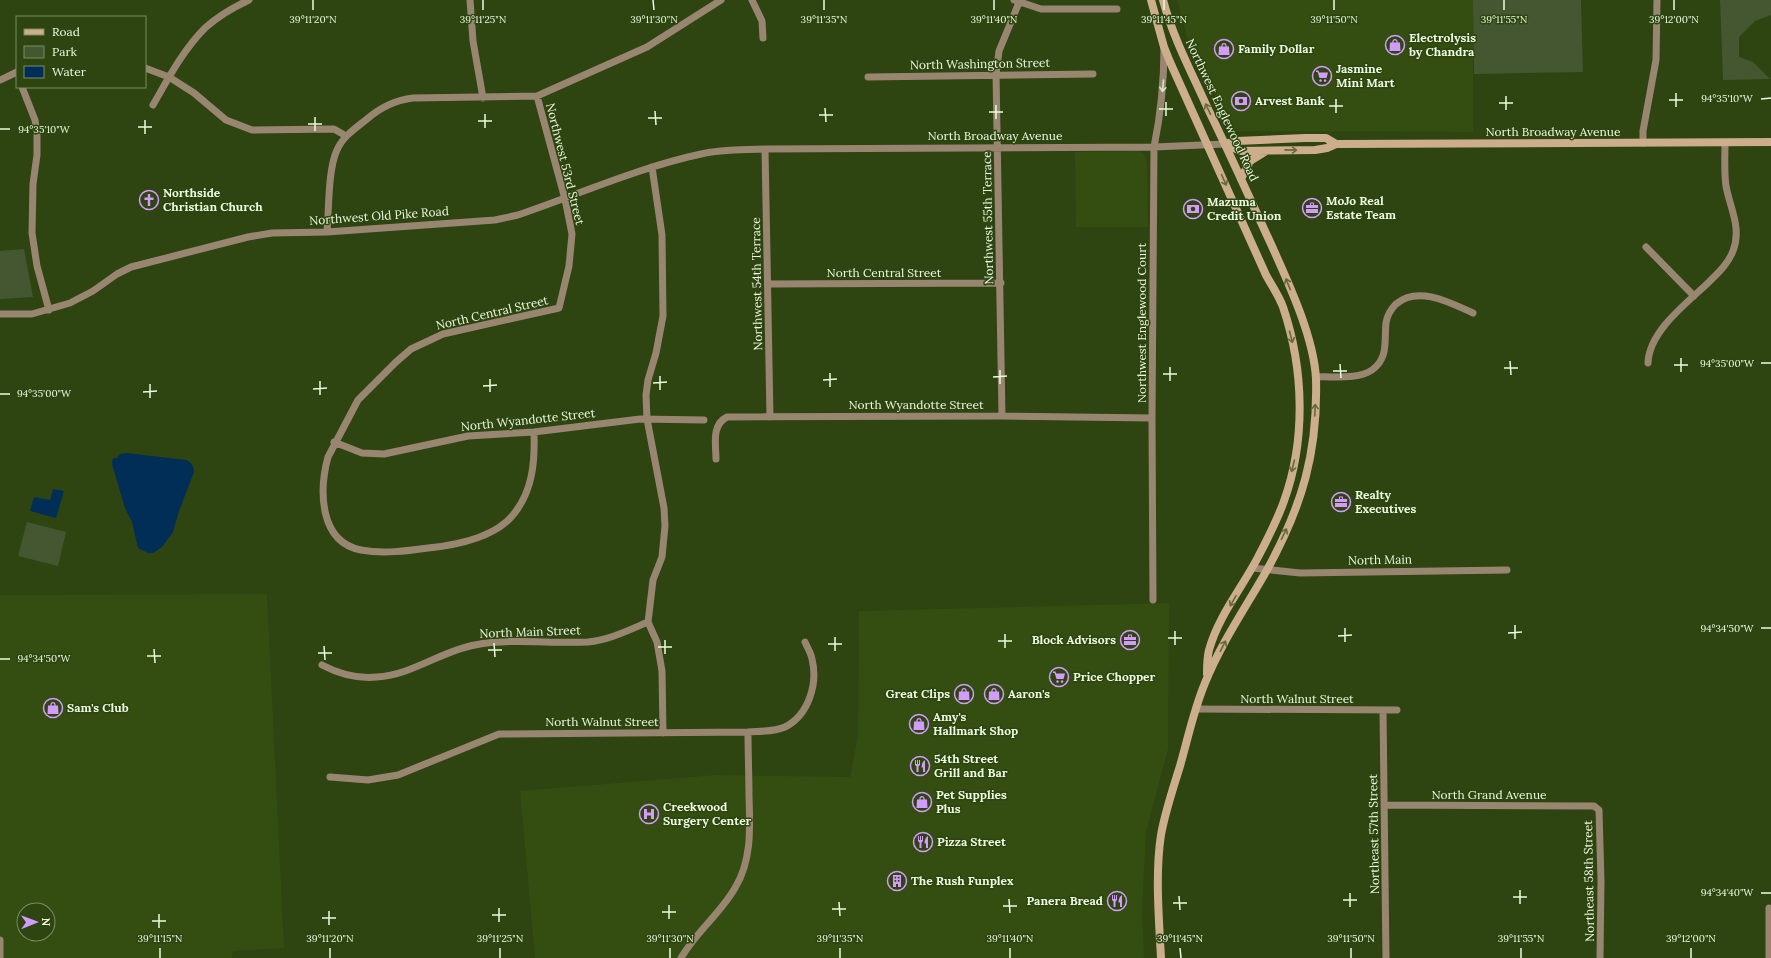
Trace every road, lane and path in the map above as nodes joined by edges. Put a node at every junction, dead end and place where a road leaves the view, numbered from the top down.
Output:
1 (249, 0) edge
2 (470, 0) edge
3 (721, 0) edge
4 (752, 0) edge
5 (1150, 0) edge
6 (1163, 0) edge
7 (1657, 0) edge
8 (1018, 1) edge
9 (1117, 9) dead end
10 (763, 38) dead end
11 (1164, 47) junction
12 (146, 68) edge
13 (16, 74) edge
14 (996, 74) junction
15 (1093, 74) dead end
16 (169, 77) junction
17 (868, 77) dead end
18 (0, 80) edge
19 (22, 88) edge
20 (536, 96) junction
21 (483, 98) junction
22 (153, 105) dead end
23 (346, 136) junction
24 (1771, 142) edge
25 (1643, 143) junction
26 (1725, 143) junction
27 (1208, 144) junction
28 (1225, 144) junction
29 (1336, 144) junction
30 (1154, 147) junction
31 (997, 148) junction
32 (765, 149) junction
33 (1267, 150) junction
34 (652, 167) junction
35 (1241, 179) junction
36 (565, 199) junction
37 (327, 232) junction
38 (1646, 247) dead end
39 (768, 284) junction
40 (1001, 284) junction
41 (1694, 296) junction
42 (559, 308) joint
43 (48, 310) junction
44 (1473, 313) dead end
45 (0, 314) edge
46 (1648, 363) dead end
47 (1316, 377) junction
48 (1002, 416) junction
49 (770, 417) junction
50 (1152, 418) junction
51 (647, 419) junction
52 (704, 420) dead end
53 (534, 432) junction
54 (334, 442) junction
55 (716, 459) dead end
56 (1252, 568) junction
57 (1267, 570) junction
58 (1508, 570) dead end
59 (1154, 600) dead end
60 (648, 622) junction
61 (805, 642) dead end
62 (322, 664) dead end
63 (1206, 681) junction
64 (1196, 709) junction
65 (1384, 710) junction
66 (1397, 710) dead end
67 (748, 732) junction
68 (663, 733) junction
69 (330, 777) dead end
70 (1384, 805) junction
71 (1594, 806) joint
72 (1769, 908) dead end
73 (0, 940) edge
74 (0, 958) edge
75 (681, 958) edge
76 (1161, 958) edge
77 (1386, 958) edge
78 (1600, 958) edge
79 (1769, 958) edge

1 - 16 street
2 - 21 street
3 - 20 street
4 - 10 street
5 - 11 main road
28 -> 6 main road, Northwest Englewood Road
7 - 25 street
8 - 9 street
8 - 14 street, Northwest 55th Terrace
11 - 27 main road
11 -> 30 street, Northwest Englewood Court
12 - 16 street
13 - 18 street
14 - 15 street, North Washington Street
14 - 17 street, North Washington Street
14 - 31 street, Northwest 55th Terrace
16 - 22 street
16 - 23 street
19 - 43 street
20 - 21 street
20 - 36 street, Northwest 53rd Street
21 - 23 street
23 - 37 street
24 - 26 main road, North Broadway Avenue
25 - 26 main road, North Broadway Avenue
25 - 29 main road, North Broadway Avenue
26 - 41 street
27 - 28 street, North Broadway Avenue
27 - 30 street, North Broadway Avenue
27 -> 56 main road
28 - 29 main road, North Broadway Avenue
28 - 33 main road, North Broadway Avenue
28 - 35 main road, Northwest Englewood Road
33 -> 29 main road, North Broadway Avenue
30 - 31 street, North Broadway Avenue
30 - 50 street, Northwest Englewood Court
31 - 32 street, North Broadway Avenue
31 - 40 street, Northwest 55th Terrace
32 - 34 street, Northwest Old Pike Road
32 - 39 street, Northwest 54th Terrace
33 - 35 main road
34 - 36 street, Northwest Old Pike Road
34 - 51 street
47 -> 35 main road, Northwest Englewood Road
36 - 37 street, Northwest Old Pike Road
36 - 42 street, Northwest 53rd Street
37 - 43 street, Northwest Old Pike Road
38 - 41 street
39 - 40 street, North Central Street
39 - 49 street, Northwest 54th Terrace
40 - 48 street, Northwest 55th Terrace
41 - 46 street
42 - 54 street, North Central Street
43 - 45 street, Northwest Old Pike Road
44 - 47 street
57 -> 47 main road, Northwest Englewood Road
48 - 49 street, North Wyandotte Street
48 - 50 street, North Wyandotte Street
49 - 55 street, North Wyandotte Street
50 - 59 street, Northwest Englewood Court
51 - 52 street, North Wyandotte Street
51 - 53 street, North Wyandotte Street
51 - 60 street
53 - 54 street, North Wyandotte Street
53 - 54 street, North Central Street
56 - 57 street, North Main
56 -> 63 main road
57 - 58 street, North Main
63 -> 57 main road, Northwest Englewood Road
60 - 62 street, North Main Street
60 - 68 street
61 - 67 street, North Walnut Street
63 - 64 main road
64 - 65 street, North Walnut Street
64 - 76 main road
65 - 66 street, North Walnut Street
65 - 70 street, Northeast 57th Street
67 - 68 street, North Walnut Street
67 - 75 street
68 - 69 street, North Walnut Street
70 - 71 street, North Grand Avenue
70 - 77 street, Northeast 57th Street
71 - 78 street, Northeast 58th Street
72 - 79 street
73 - 74 street

